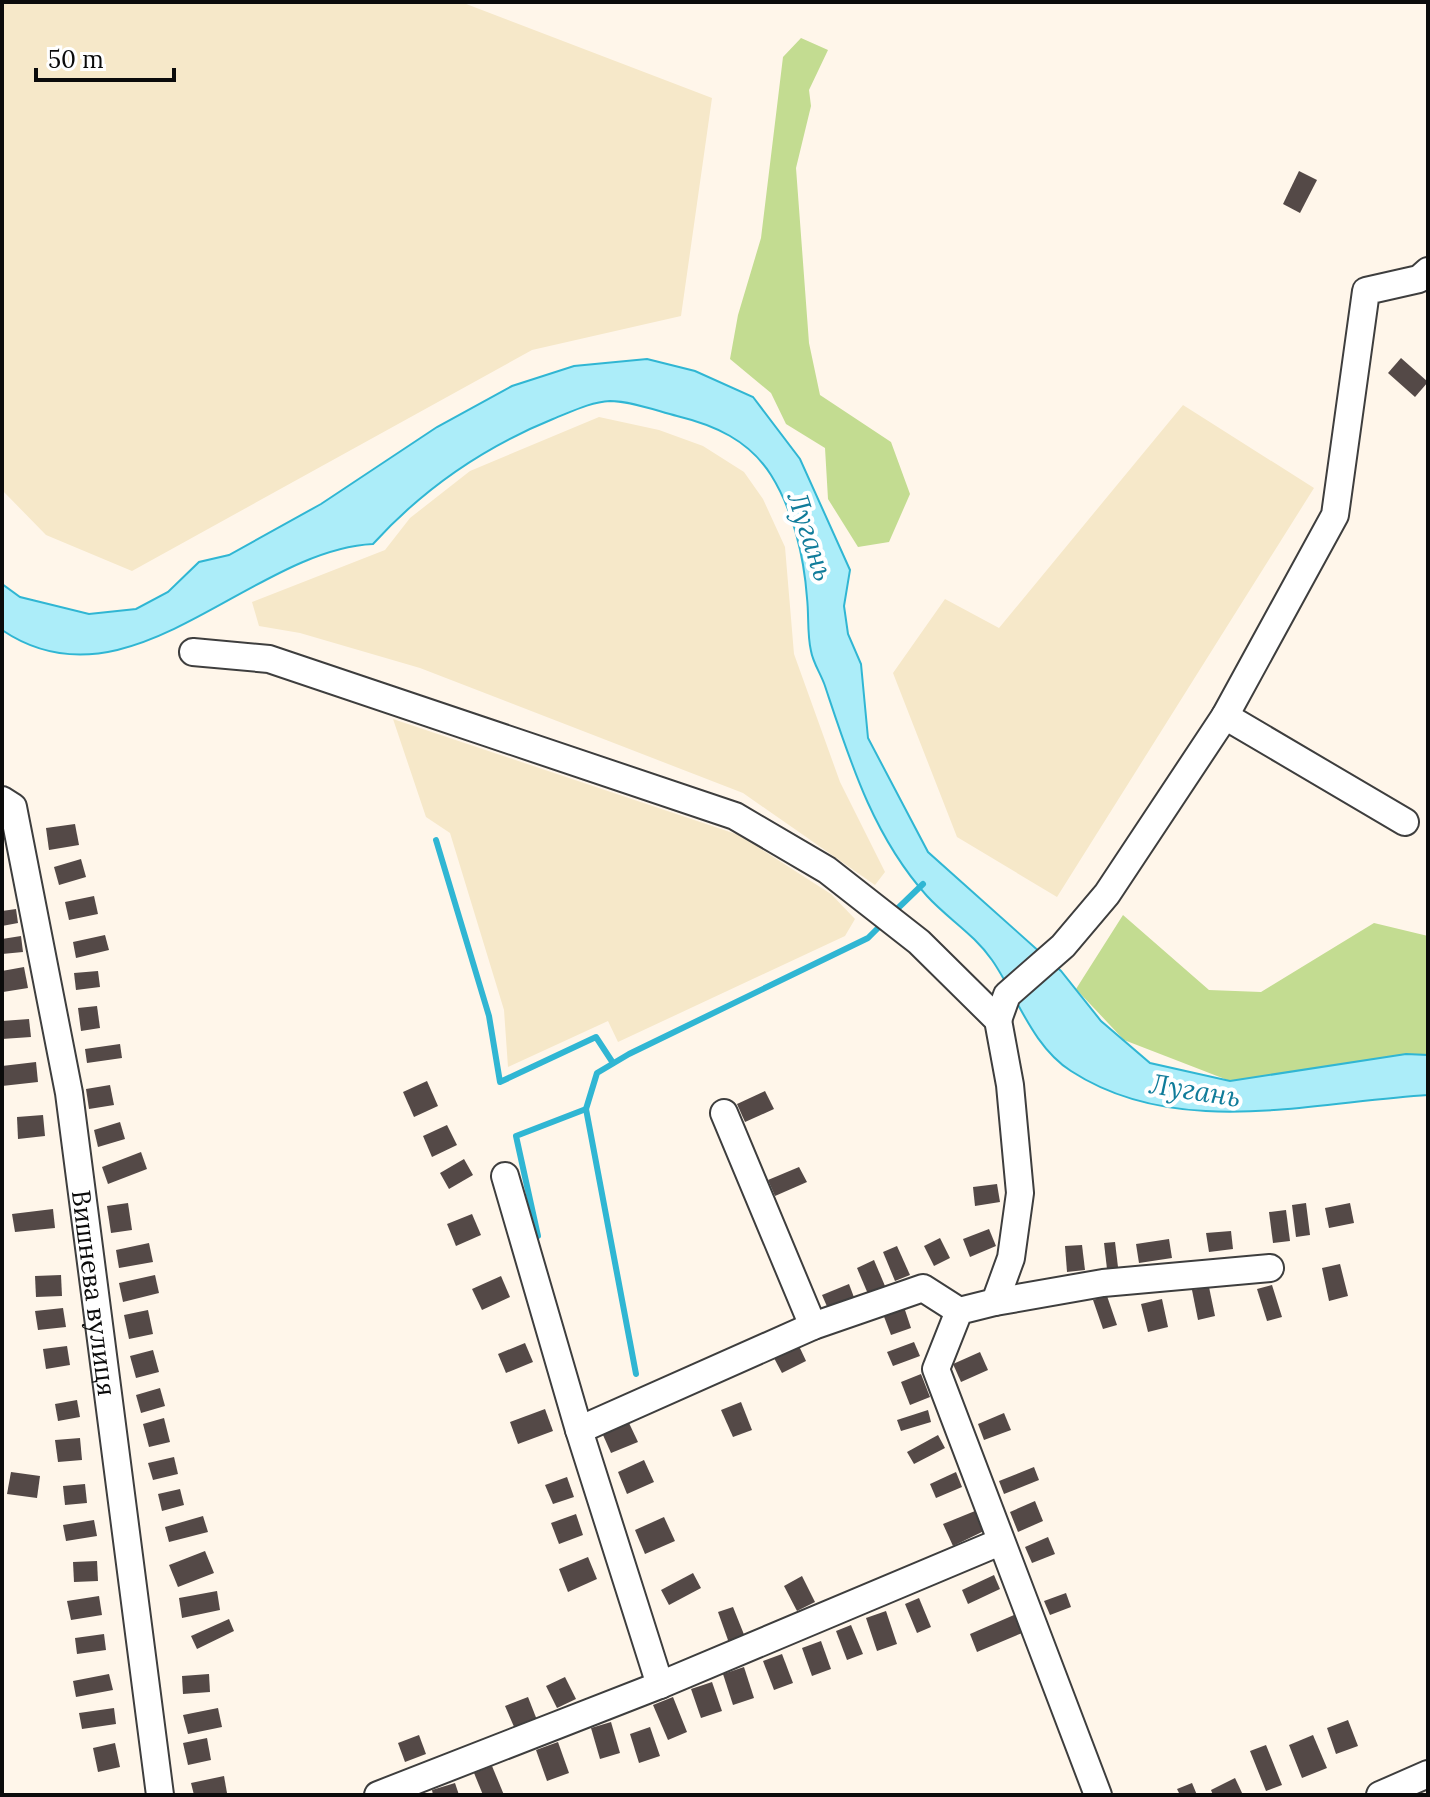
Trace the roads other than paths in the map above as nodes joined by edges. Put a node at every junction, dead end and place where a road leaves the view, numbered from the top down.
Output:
1 (1428, 271) edge
2 (193, 652) dead end
3 (1225, 716) junction
4 (2, 800) edge
5 (1405, 822) dead end
6 (998, 1020) junction
7 (724, 1113) dead end
8 (505, 1176) dead end
9 (1270, 1268) dead end
10 (995, 1302) junction
11 (959, 1311) junction
12 (813, 1326) junction
13 (579, 1430) junction
14 (1000, 1542) junction
15 (660, 1685) junction
16 (1428, 1774) edge
17 (160, 1795) edge
18 (378, 1795) edge
19 (1098, 1795) edge
20 (1380, 1795) edge

1 - 3 street
2 - 6 street
3 - 5 street
3 - 6 street
4 - 17 street, Вишнева вулиця
6 - 10 street
7 - 12 street
8 - 13 street
9 - 10 street
10 - 11 street
11 - 12 street
11 - 14 street
12 - 13 street
13 - 15 street
14 - 15 street
14 - 19 street
15 - 18 street
16 - 20 street

